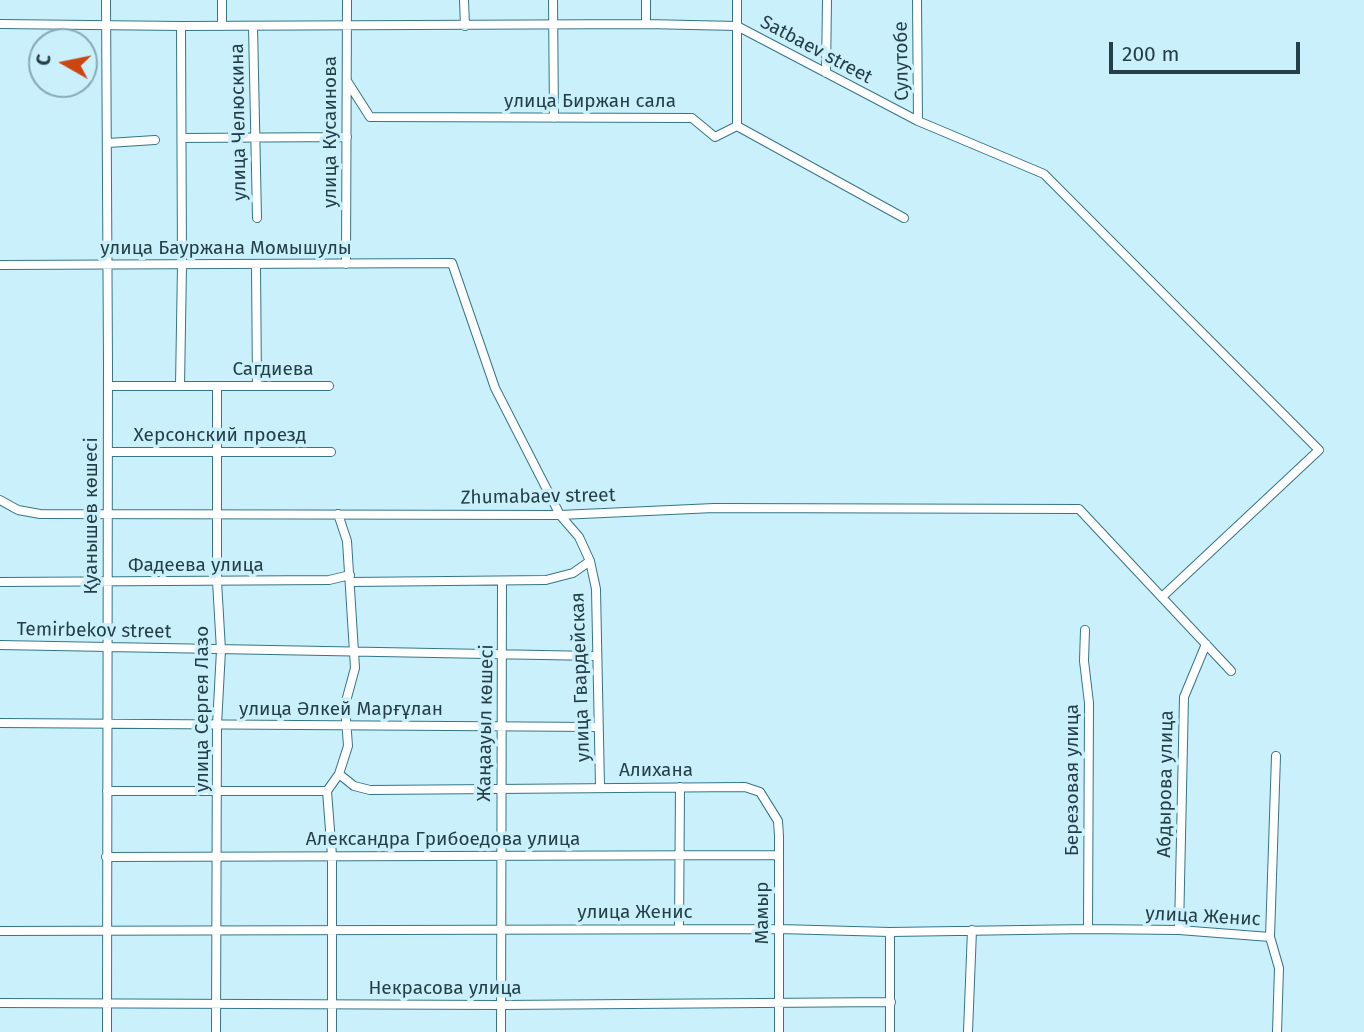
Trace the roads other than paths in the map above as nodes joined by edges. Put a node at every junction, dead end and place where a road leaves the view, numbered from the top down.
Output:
1 (106, 0) edge
2 (222, 0) edge
3 (347, 0) edge
4 (464, 0) edge
5 (552, 0) edge
6 (646, 0) edge
7 (737, 0) edge
8 (827, 0) edge
9 (917, 0) edge
10 (0, 24) edge
11 (106, 24) junction
12 (347, 24) junction
13 (646, 24) junction
14 (181, 26) junction
15 (222, 26) junction
16 (253, 26) junction
17 (465, 26) junction
18 (552, 26) junction
19 (737, 26) junction
20 (826, 73) junction
21 (347, 82) junction
22 (554, 118) junction
23 (918, 121) junction
24 (737, 126) junction
25 (347, 137) junction
26 (183, 138) junction
27 (257, 138) junction
28 (155, 140) dead end
29 (108, 143) junction
30 (257, 218) dead end
31 (904, 218) dead end
32 (452, 263) joint
33 (346, 264) junction
34 (0, 265) edge
35 (182, 265) junction
36 (256, 265) junction
37 (108, 266) junction
38 (108, 386) junction
39 (180, 386) junction
40 (217, 386) junction
41 (257, 386) junction
42 (329, 386) dead end
43 (108, 452) junction
44 (217, 452) junction
45 (331, 452) dead end
46 (0, 500) edge
47 (107, 514) junction
48 (217, 514) junction
49 (338, 514) junction
50 (560, 515) junction
51 (590, 561) junction
52 (351, 578) junction
53 (217, 581) junction
54 (502, 581) junction
55 (0, 582) edge
56 (107, 582) junction
57 (1162, 597) junction
58 (1085, 630) dead end
59 (1206, 644) junction
60 (0, 645) edge
61 (107, 647) junction
62 (221, 650) junction
63 (355, 651) junction
64 (502, 654) junction
65 (596, 656) junction
66 (1231, 671) dead end
67 (0, 723) edge
68 (106, 724) junction
69 (217, 725) junction
70 (501, 725) junction
71 (346, 726) junction
72 (598, 727) junction
73 (1276, 756) dead end
74 (339, 774) junction
75 (600, 787) junction
76 (680, 787) junction
77 (501, 790) junction
78 (107, 791) junction
79 (218, 791) junction
80 (327, 791) junction
81 (765, 798) joint
82 (779, 855) junction
83 (218, 856) junction
84 (332, 856) junction
85 (500, 856) junction
86 (680, 856) junction
87 (106, 857) junction
88 (217, 929) junction
89 (332, 929) junction
90 (501, 929) junction
91 (679, 929) junction
92 (779, 929) junction
93 (1088, 929) junction
94 (106, 930) junction
95 (972, 930) junction
96 (1179, 930) junction
97 (0, 931) edge
98 (890, 932) junction
99 (1270, 937) junction
100 (891, 1002) junction
101 (0, 1003) edge
102 (106, 1004) junction
103 (216, 1004) junction
104 (332, 1004) junction
105 (778, 1004) junction
106 (501, 1005) junction
107 (107, 1032) edge
108 (216, 1032) edge
109 (332, 1032) edge
110 (501, 1032) edge
111 (779, 1032) edge
112 (890, 1032) edge
113 (968, 1032) edge
114 (1277, 1032) edge

1 - 11 street, Қуанышев көшесі
2 - 15 street
3 - 12 street, улица Кусаинова
4 - 17 street
5 - 18 street
6 - 13 street
7 - 19 street
8 - 20 street
9 - 23 street, Сулутобе
10 - 11 street, Satbaev street
11 - 14 street, Satbaev street
11 - 29 street, Қуанышев көшесі
12 - 16 street, Satbaev street
12 - 17 street, Satbaev street
12 - 21 street, улица Кусаинова
13 - 18 street, Satbaev street
13 - 19 street, Satbaev street
14 - 15 street, Satbaev street
14 - 26 street
15 - 16 street, Satbaev street
16 - 27 street, улица Челюскина
17 - 18 street, Satbaev street
18 - 22 street
19 - 20 street, Satbaev street
19 - 24 street
20 - 23 street, Satbaev street
21 - 22 street, улица Биржан сала
21 - 25 street, улица Кусаинова
22 - 24 street, улица Биржан сала
23 - 57 street, Satbaev street
24 - 31 street
25 - 27 street
25 - 33 street, улица Кусаинова
26 - 27 street
26 - 35 street
27 - 30 street, улица Челюскина
28 - 29 street
29 - 37 street, Қуанышев көшесі
32 - 33 street, улица Бауржана Момышулы
32 - 50 street, улица Гвардейская
33 - 36 street, улица Бауржана Момышулы
34 - 37 street, улица Бауржана Момышулы
35 - 36 street, улица Бауржана Момышулы
35 - 37 street, улица Бауржана Момышулы
35 - 39 street
36 - 41 street
37 - 38 street, Қуанышев көшесі
38 - 39 street, Сагдиева
38 - 43 street, Қуанышев көшесі
39 - 40 street, Сагдиева
40 - 41 street, Сагдиева
40 - 44 street, улица Сергея Лазо
41 - 42 street, Сагдиева
43 - 44 street, Херсонский проезд
43 - 47 street, Қуанышев көшесі
44 - 45 street, Херсонский проезд
44 - 48 street, улица Сергея Лазо
46 - 47 street, Zhumabaev street
47 - 48 street, Zhumabaev street
47 - 56 street, Қуанышев көшесі
48 - 49 street, Zhumabaev street
48 - 53 street, улица Сергея Лазо
49 - 50 street, Zhumabaev street
49 - 52 street
50 - 51 street, улица Гвардейская
50 - 57 street, Zhumabaev street
51 - 54 street, Фадеева улица
51 - 65 street, улица Гвардейская
52 - 53 street, Фадеева улица
52 - 54 street, Фадеева улица
52 - 63 street
53 - 56 street, Фадеева улица
53 - 62 street, улица Сергея Лазо
54 - 64 street, Жаңаауыл көшесі
55 - 56 street, Фадеева улица
56 - 61 street, Қуанышев көшесі
57 - 59 street
58 - 93 street, Березовая улица
59 - 66 street
59 - 96 street, Абдырова улица
60 - 61 street, Temirbekov street
61 - 62 street, Temirbekov street
61 - 68 street, Қуанышев көшесі
62 - 63 street, Temirbekov street
62 - 69 street, улица Сергея Лазо
63 - 64 street, Temirbekov street
63 - 71 street
64 - 65 street, Temirbekov street
64 - 70 street, Жаңаауыл көшесі
65 - 72 street, улица Гвардейская
67 - 68 street, улица Әлкей Марғұлан
68 - 69 street, улица Әлкей Марғұлан
68 - 78 street, Қуанышев көшесі
69 - 71 street, улица Әлкей Марғұлан
69 - 79 street, улица Сергея Лазо
70 - 71 street, улица Әлкей Марғұлан
70 - 72 street, улица Әлкей Марғұлан
70 - 77 street, Жаңаауыл көшесі
71 - 74 street
72 - 75 street, улица Гвардейская
73 - 99 street
74 - 77 street, Алихана
74 - 80 street
75 - 76 street, Алихана
75 - 77 street, Алихана
76 - 81 street, Алихана
76 - 86 street
77 - 85 street, Жаңаауыл көшесі
78 - 79 street
78 - 87 street, Қуанышев көшесі
79 - 80 street
79 - 83 street, улица Сергея Лазо
80 - 84 street
81 - 82 street, Мамыр
82 - 86 street, Александра Грибоедова улица
82 - 92 street, Мамыр
83 - 84 street, Александра Грибоедова улица
83 - 87 street, Александра Грибоедова улица
83 - 88 street, улица Сергея Лазо
84 - 85 street, Александра Грибоедова улица
84 - 89 street
85 - 86 street, Александра Грибоедова улица
85 - 90 street, Жаңаауыл көшесі
86 - 91 street
87 - 94 street, Қуанышев көшесі
88 - 89 street, улица Женис
88 - 94 street, улица Женис
88 - 103 street, улица Сергея Лазо
89 - 90 street, улица Женис
89 - 104 street
90 - 91 street, улица Женис
90 - 106 street, Жаңаауыл көшесі
91 - 92 street, улица Женис
92 - 98 street, улица Женис
92 - 105 street, Мамыр
93 - 95 street, улица Женис
93 - 96 street, улица Женис
94 - 97 street, улица Женис
94 - 102 street, Қуанышев көшесі
95 - 98 street, улица Женис
95 - 113 street
96 - 99 street, улица Женис
98 - 100 street
99 - 114 street
100 - 105 street, Некрасова улица
100 - 112 street
101 - 102 street, Некрасова улица
102 - 103 street, Некрасова улица
102 - 107 street, Қуанышев көшесі
103 - 104 street, Некрасова улица
103 - 108 street, улица Сергея Лазо
104 - 106 street, Некрасова улица
104 - 109 street
105 - 106 street, Некрасова улица
105 - 111 street, Мамыр
106 - 110 street, Жаңаауыл көшесі

